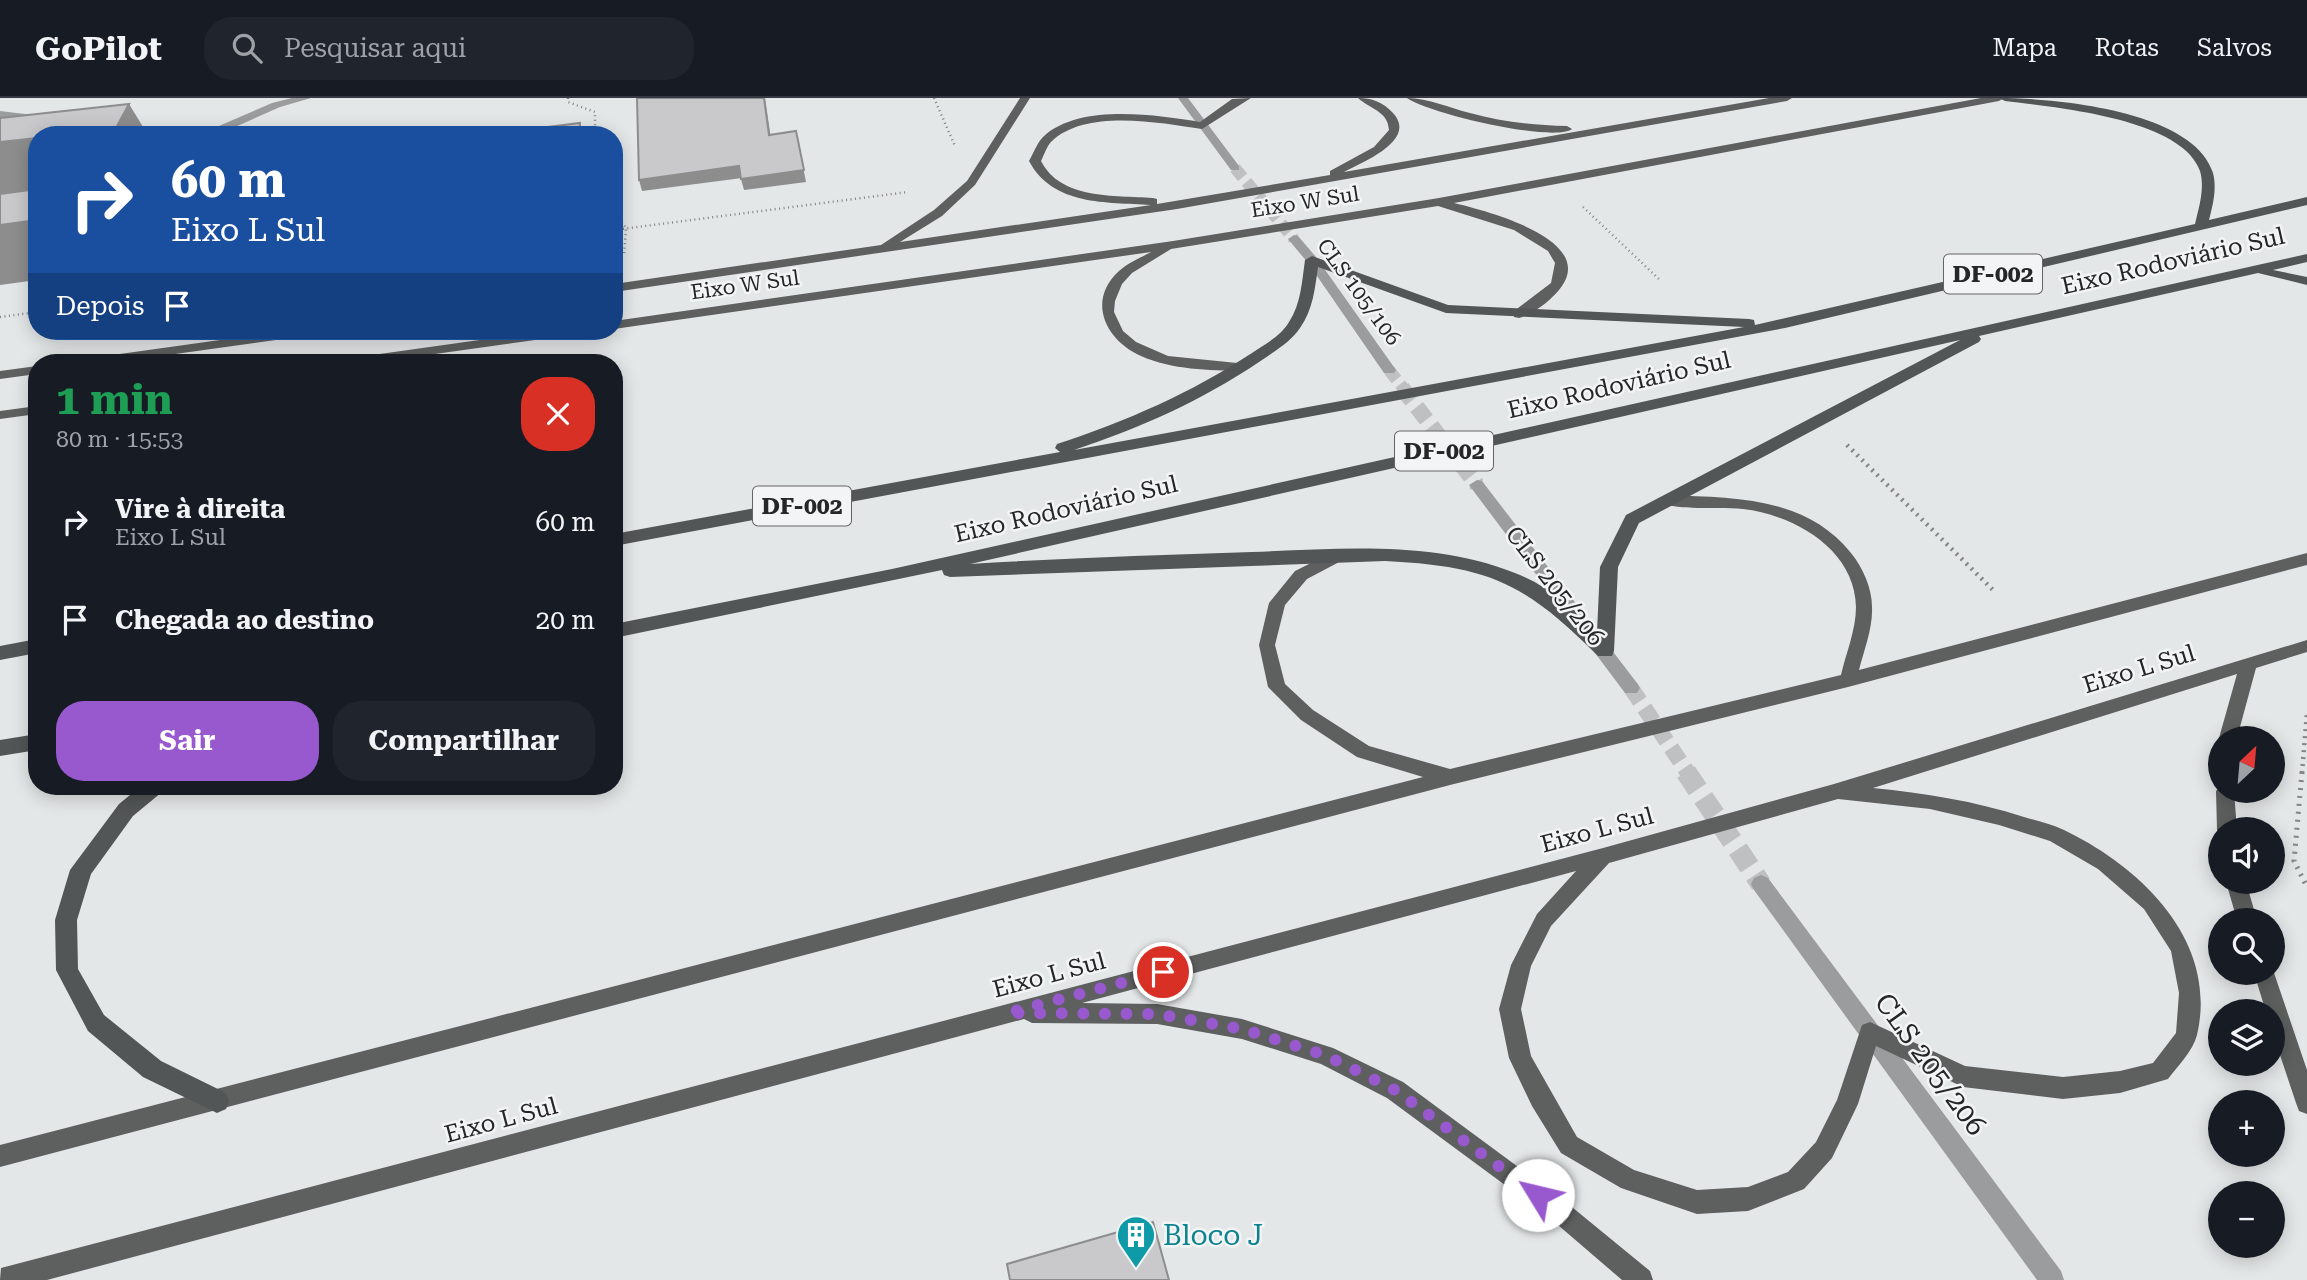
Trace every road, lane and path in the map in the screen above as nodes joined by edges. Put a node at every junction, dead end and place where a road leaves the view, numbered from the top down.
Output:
1 (306, 98) edge
2 (568, 98) edge
3 (934, 98) edge
4 (1025, 98) edge
5 (1183, 98) edge
6 (1246, 98) edge
7 (1363, 98) edge
8 (1412, 98) edge
9 (1787, 98) edge
10 (1999, 98) edge
11 (2005, 98) edge
12 (277, 102) edge
13 (1, 110) edge
14 (51, 120) edge
15 (225, 126) edge
16 (595, 126) edge
17 (1202, 126) junction
18 (1616, 128) junction
19 (1235, 168) tunnel mouth
20 (1321, 180) junction
21 (971, 183) junction
22 (2307, 201) edge
23 (1439, 202) junction
24 (1177, 205) junction
25 (1582, 206) dead end
26 (623, 224) edge
27 (2201, 224) junction
28 (623, 228) edge
29 (626, 228) junction
30 (1294, 239) tunnel mouth
31 (1173, 244) junction
32 (880, 249) junction
33 (623, 250) edge
34 (2307, 258) edge
35 (1312, 260) junction
36 (2256, 271) junction
37 (1661, 281) dead end
38 (2307, 281) edge
39 (623, 286) edge
40 (28, 313) edge
41 (1519, 314) junction
42 (0, 317) edge
43 (623, 323) edge
44 (1785, 324) junction
45 (1997, 327) junction
46 (248, 340) edge
47 (507, 340) edge
48 (148, 354) edge
49 (408, 354) edge
50 (1242, 368) junction
51 (1389, 370) tunnel mouth
52 (28, 371) edge
53 (0, 375) edge
54 (28, 411) edge
55 (0, 415) edge
56 (1847, 444) dead end
57 (991, 471) junction
58 (1477, 485) tunnel mouth
59 (1668, 500) junction
60 (623, 538) edge
61 (1337, 556) junction
62 (2307, 559) edge
63 (892, 575) junction
64 (1993, 590) dead end
65 (623, 629) edge
66 (2307, 646) edge
67 (28, 648) edge
68 (1605, 651) junction
69 (0, 653) edge
70 (2249, 662) junction
71 (1848, 680) junction
72 (1631, 688) tunnel mouth
73 (2307, 713) edge
74 (2231, 726) edge
75 (28, 743) edge
76 (0, 748) edge
77 (1450, 777) junction
78 (1834, 792) junction
79 (144, 795) edge
80 (1603, 856) junction
81 (1761, 884) tunnel mouth
82 (2307, 887) edge
83 (2268, 985) edge
84 (1007, 1013) junction
85 (1870, 1032) junction
86 (217, 1101) junction
87 (2307, 1103) edge
88 (0, 1156) edge
89 (1, 1280) edge
90 (1641, 1280) edge
91 (2052, 1280) edge

1 - 12 street
2 - 16 path
3 - 21 path
4 - 21 main road
5 - 17 street
6 - 17 main road
7 - 20 main road
8 - 18 main road
9 - 18 main road, Eixo W Sul
10 - 23 main road, Eixo W Sul
11 - 27 highway
12 - 15 street
13 - 14 street
17 - 19 street
17 - 24 main road
18 - 20 main road, Eixo W Sul
20 - 24 main road, Eixo W Sul
21 - 29 path
21 - 32 main road
22 - 27 highway, Eixo Rodoviário Sul / DF-002
23 - 31 main road, Eixo W Sul
23 - 41 main road
24 - 32 main road, Eixo W Sul
25 - 37 path
26 - 29 path
27 - 44 highway, Eixo Rodoviário Sul / DF-002
28 - 29 path
29 - 33 path
30 - 35 street, CLS 105/106
31 - 43 main road, Eixo W Sul
31 - 50 main road
32 - 39 main road, Eixo W Sul
34 - 36 highway, Eixo Rodoviário Sul / DF-002
35 - 41 highway
35 - 50 highway
35 - 51 street, CLS 105/106
36 - 38 highway
36 - 45 highway, Eixo Rodoviário Sul / DF-002
40 - 42 path
41 - 44 highway
44 - 57 highway, Eixo Rodoviário Sul / DF-002
45 - 59 highway
45 - 63 highway, Eixo Rodoviário Sul / DF-002
46 - 48 main road
47 - 49 main road
50 - 57 highway
52 - 53 main road
54 - 55 main road
56 - 64 path
57 - 60 highway, Eixo Rodoviário Sul / DF-002
58 - 68 street, CLS 205/206
59 - 68 highway
59 - 71 main road
61 - 63 highway
61 - 68 highway
61 - 77 main road
62 - 71 main road
63 - 65 highway, Eixo Rodoviário Sul / DF-002
66 - 70 main road, Eixo L Sul
67 - 69 highway
68 - 72 street, CLS 205/206
70 - 74 main road
70 - 78 main road, Eixo L Sul
71 - 77 main road
73 - 82 path
75 - 76 highway
77 - 86 main road
78 - 80 main road, Eixo L Sul
78 - 85 main road
79 - 86 highway
80 - 84 main road, Eixo L Sul
80 - 85 main road
81 - 85 street, CLS 205/206
83 - 87 main road
84 - 89 main road, Eixo L Sul
84 - 90 main road
85 - 91 street, CLS 205/206
86 - 88 main road

